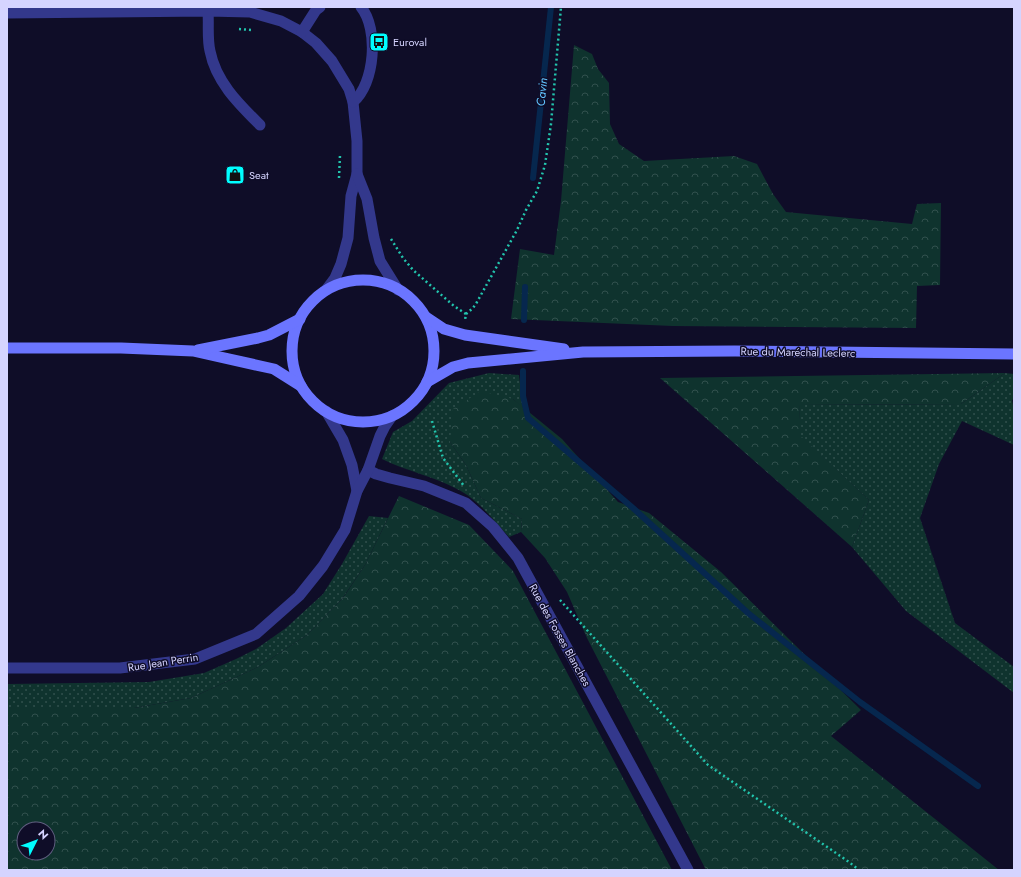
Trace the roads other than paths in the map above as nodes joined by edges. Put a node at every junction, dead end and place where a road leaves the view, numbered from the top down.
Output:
1 (320, 7) edge
2 (361, 7) edge
3 (129, 9) edge
4 (78, 10) edge
5 (208, 11) junction
6 (7, 13) edge
7 (302, 32) junction
8 (353, 102) junction
9 (260, 125) dead end
10 (357, 174) junction
11 (326, 290) junction
12 (398, 290) junction
13 (426, 317) junction
14 (300, 319) junction
15 (7, 348) edge
16 (193, 351) junction
17 (583, 352) junction
18 (1014, 354) edge
19 (427, 382) junction
20 (301, 386) junction
21 (326, 411) junction
22 (392, 416) junction
23 (368, 470) junction
24 (357, 491) junction
25 (7, 668) edge
26 (688, 870) edge

1 - 7 street
2 - 8 street
3 - 4 street
3 - 5 street
4 - 6 street
5 - 7 street
5 - 9 street
7 - 8 street
8 - 10 street
10 - 11 street
10 - 12 street
11 - 12 main road
11 - 14 main road
12 - 13 main road
13 - 17 main road, Rue du Maréchal Leclerc
13 - 19 main road
14 - 16 main road
14 - 20 main road
15 - 16 main road
16 - 20 main road
17 - 18 main road, Rue du Maréchal Leclerc
17 - 19 main road, Rue du Maréchal Leclerc
19 - 22 main road
20 - 21 main road
21 - 22 main road
21 - 24 street, Rue Jean Perrin
22 - 23 street, Rue Jean Perrin
23 - 24 street, Rue Jean Perrin
23 - 26 street, Rue des Fosses Blanches
24 - 25 street, Rue Jean Perrin

